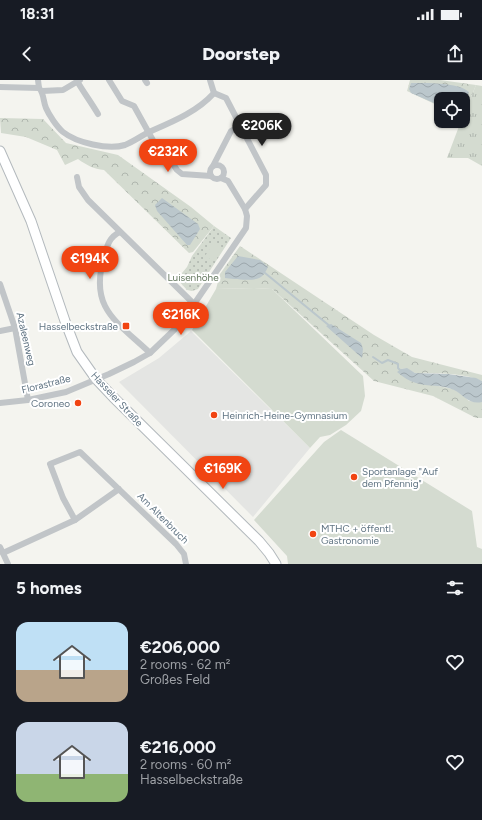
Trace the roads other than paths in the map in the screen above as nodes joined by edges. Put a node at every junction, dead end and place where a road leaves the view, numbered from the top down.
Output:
1 (38, 80) edge
2 (109, 80) edge
3 (210, 80) edge
4 (78, 81) edge
5 (0, 87) edge
6 (40, 89) junction
7 (214, 93) junction
8 (98, 114) dead end
9 (240, 126) junction
10 (148, 133) junction
11 (0, 151) edge
12 (213, 166) junction
13 (211, 176) junction
14 (78, 177) dead end
15 (221, 178) junction
16 (245, 209) junction
17 (120, 232) junction
18 (0, 284) edge
19 (194, 304) junction
20 (15, 328) junction
21 (0, 331) edge
22 (150, 353) junction
23 (96, 379) junction
24 (28, 400) junction
25 (0, 404) edge
26 (120, 489) junction
27 (75, 520) junction
28 (1, 550) edge
29 (5, 562) edge
30 (186, 564) edge
31 (276, 564) edge

1 - 6 street
2 - 10 street
3 - 7 street
4 - 6 street
4 - 8 street
5 - 6 street
6 - 10 street
7 - 9 street
7 - 10 street
9 - 12 street
9 - 16 street
10 - 13 street
11 - 23 main road, Hasseler Straße
12 - 13 street
12 - 15 street
13 - 15 street
14 - 17 street
15 - 16 street
16 - 19 street
17 - 19 street
17 - 22 street
18 - 20 street, Azaleenweg
19 - 22 street
20 - 21 street
20 - 24 street, Azaleenweg
22 - 23 street
23 - 24 street, Florastraße
23 - 31 main road, Hasseler Straße
24 - 25 street, Florastraße
26 - 27 street
26 - 27 street, Am Altenbruch
26 - 30 street, Am Altenbruch
27 - 28 street
28 - 29 street

